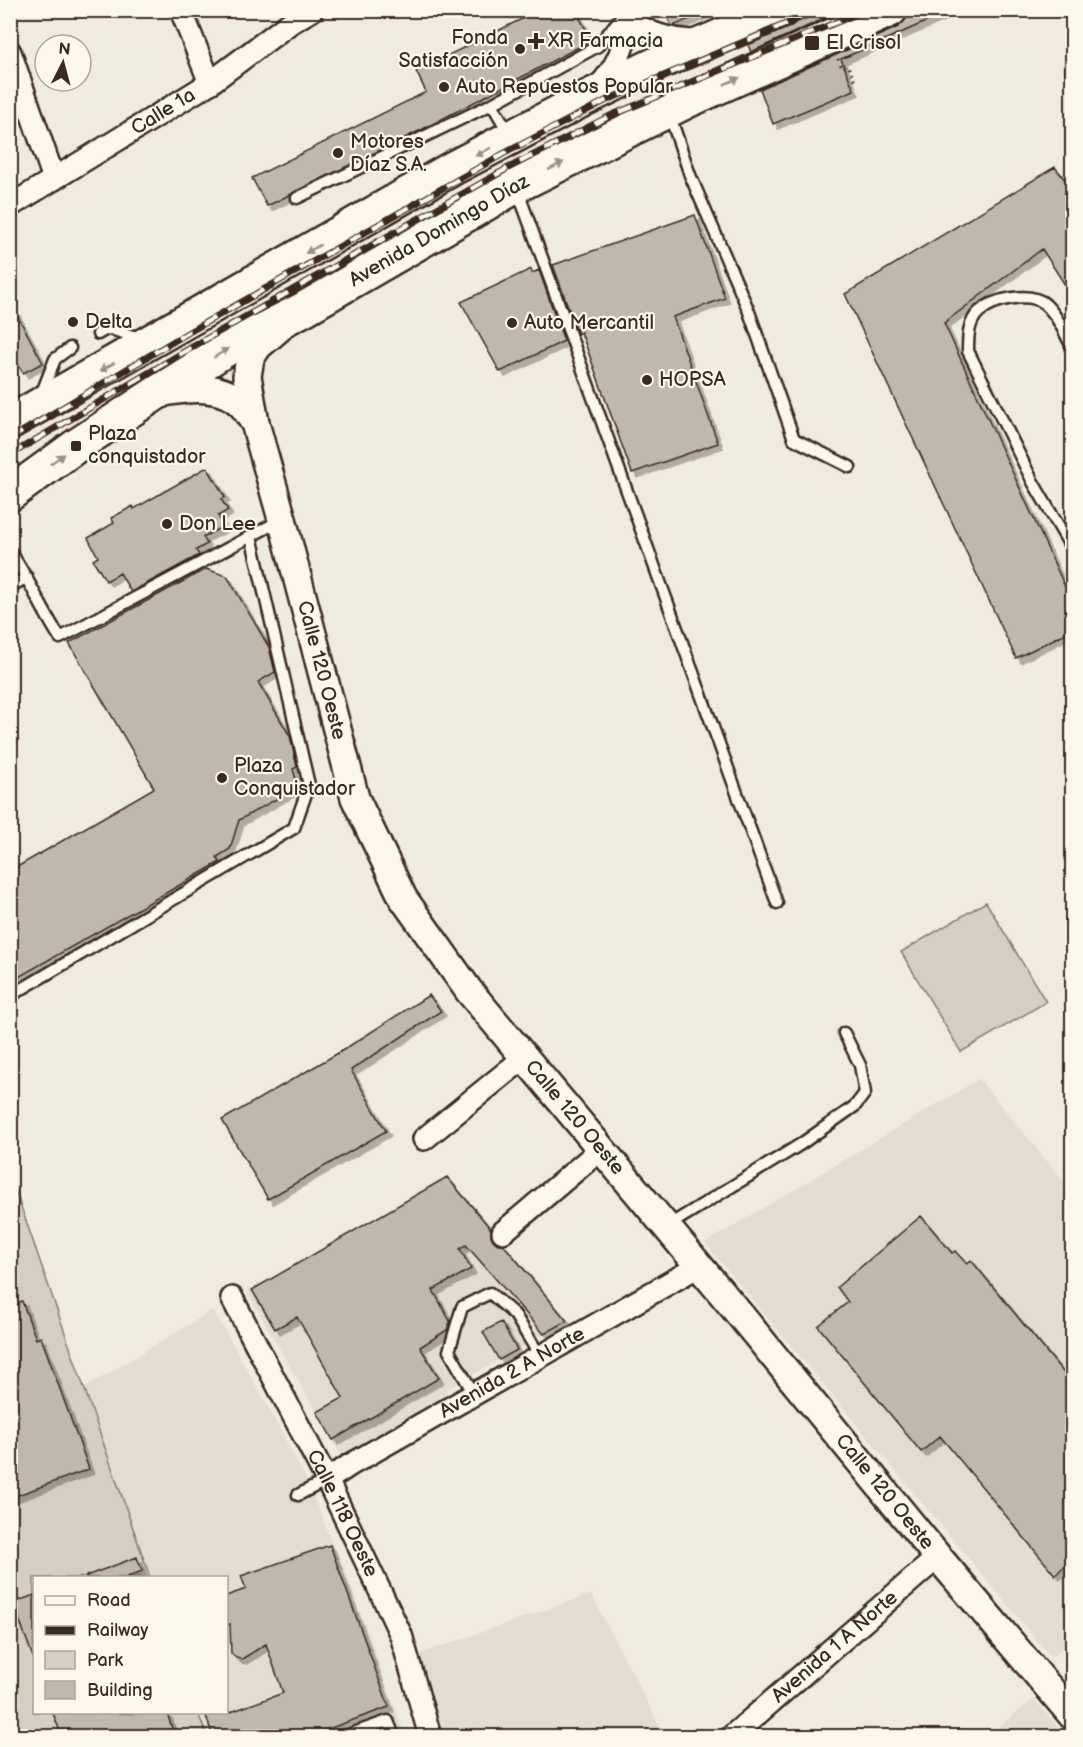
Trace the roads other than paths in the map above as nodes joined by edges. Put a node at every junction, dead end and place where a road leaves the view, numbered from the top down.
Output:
1 (181, 10) edge
2 (312, 10) edge
3 (782, 10) edge
4 (890, 10) edge
5 (627, 12) edge
6 (286, 17) edge
7 (721, 37) junction
8 (10, 52) edge
9 (210, 83) junction
10 (584, 99) junction
11 (492, 104) junction
12 (668, 110) junction
13 (511, 137) junction
14 (54, 179) junction
15 (516, 186) junction
16 (297, 198) dead end
17 (10, 206) edge
18 (302, 310) junction
19 (99, 334) dead end
20 (152, 341) junction
21 (1072, 347) edge
22 (70, 348) dead end
23 (154, 394) junction
24 (24, 414) edge
25 (255, 423) junction
26 (850, 467) dead end
27 (10, 494) edge
28 (282, 519) junction
29 (251, 536) junction
30 (1072, 549) edge
31 (10, 551) edge
32 (27, 577) junction
33 (10, 587) edge
34 (777, 903) dead end
35 (10, 996) edge
36 (844, 1033) dead end
37 (525, 1058) junction
38 (424, 1139) dead end
39 (601, 1149) junction
40 (666, 1227) junction
41 (503, 1232) dead end
42 (699, 1266) junction
43 (232, 1299) dead end
44 (540, 1356) junction
45 (474, 1394) junction
46 (327, 1480) junction
47 (298, 1495) dead end
48 (938, 1557) junction
49 (1070, 1708) edge
50 (345, 1737) edge
51 (394, 1737) edge
52 (430, 1737) edge
53 (732, 1737) edge

1 - 9 street
2 - 6 street, Calle 1a
3 - 7 main road
12 -> 4 main road, Avenida Domingo Díaz
5 - 7 street
5 - 10 street
5 - 11 lane
6 - 9 street, Calle 1a
7 - 10 main road
8 - 14 street
9 - 14 street, Calle 1a
10 - 13 main road
11 - 13 lane
11 - 16 lane
15 -> 12 main road, Avenida Domingo Díaz
12 - 26 lane
13 -> 20 main road
14 - 17 street, Calle 1a
15 - 18 main road, Avenida Domingo Díaz
15 - 34 lane
23 -> 18 main road, Avenida Domingo Díaz
18 - 25 street, Calle 120 Oeste
19 - 20 lane
20 -> 24 main road
21 - 30 lane
22 - 24 lane
23 - 25 street, Calle 120 Oeste
27 -> 23 main road, Avenida Domingo Díaz
25 - 28 street, Calle 120 Oeste
28 - 29 lane
28 - 37 street, Calle 120 Oeste
29 - 32 lane
29 - 35 lane
31 - 32 lane
32 - 33 lane
36 - 40 lane
37 - 38 street
37 - 39 street, Calle 120 Oeste
39 - 40 street, Calle 120 Oeste
39 - 41 street
40 - 42 street, Calle 120 Oeste
42 - 44 street, Avenida 2 A Norte
42 - 48 street, Calle 120 Oeste
43 - 46 street, Calle 118 Oeste
44 - 45 street, Avenida 2 A Norte
44 - 45 lane
45 - 46 street, Avenida 2 A Norte
46 - 47 lane
46 - 52 street, Calle 118 Oeste
48 - 49 street, Calle 120 Oeste
48 - 53 street, Avenida 1 A Norte
50 - 51 lane

